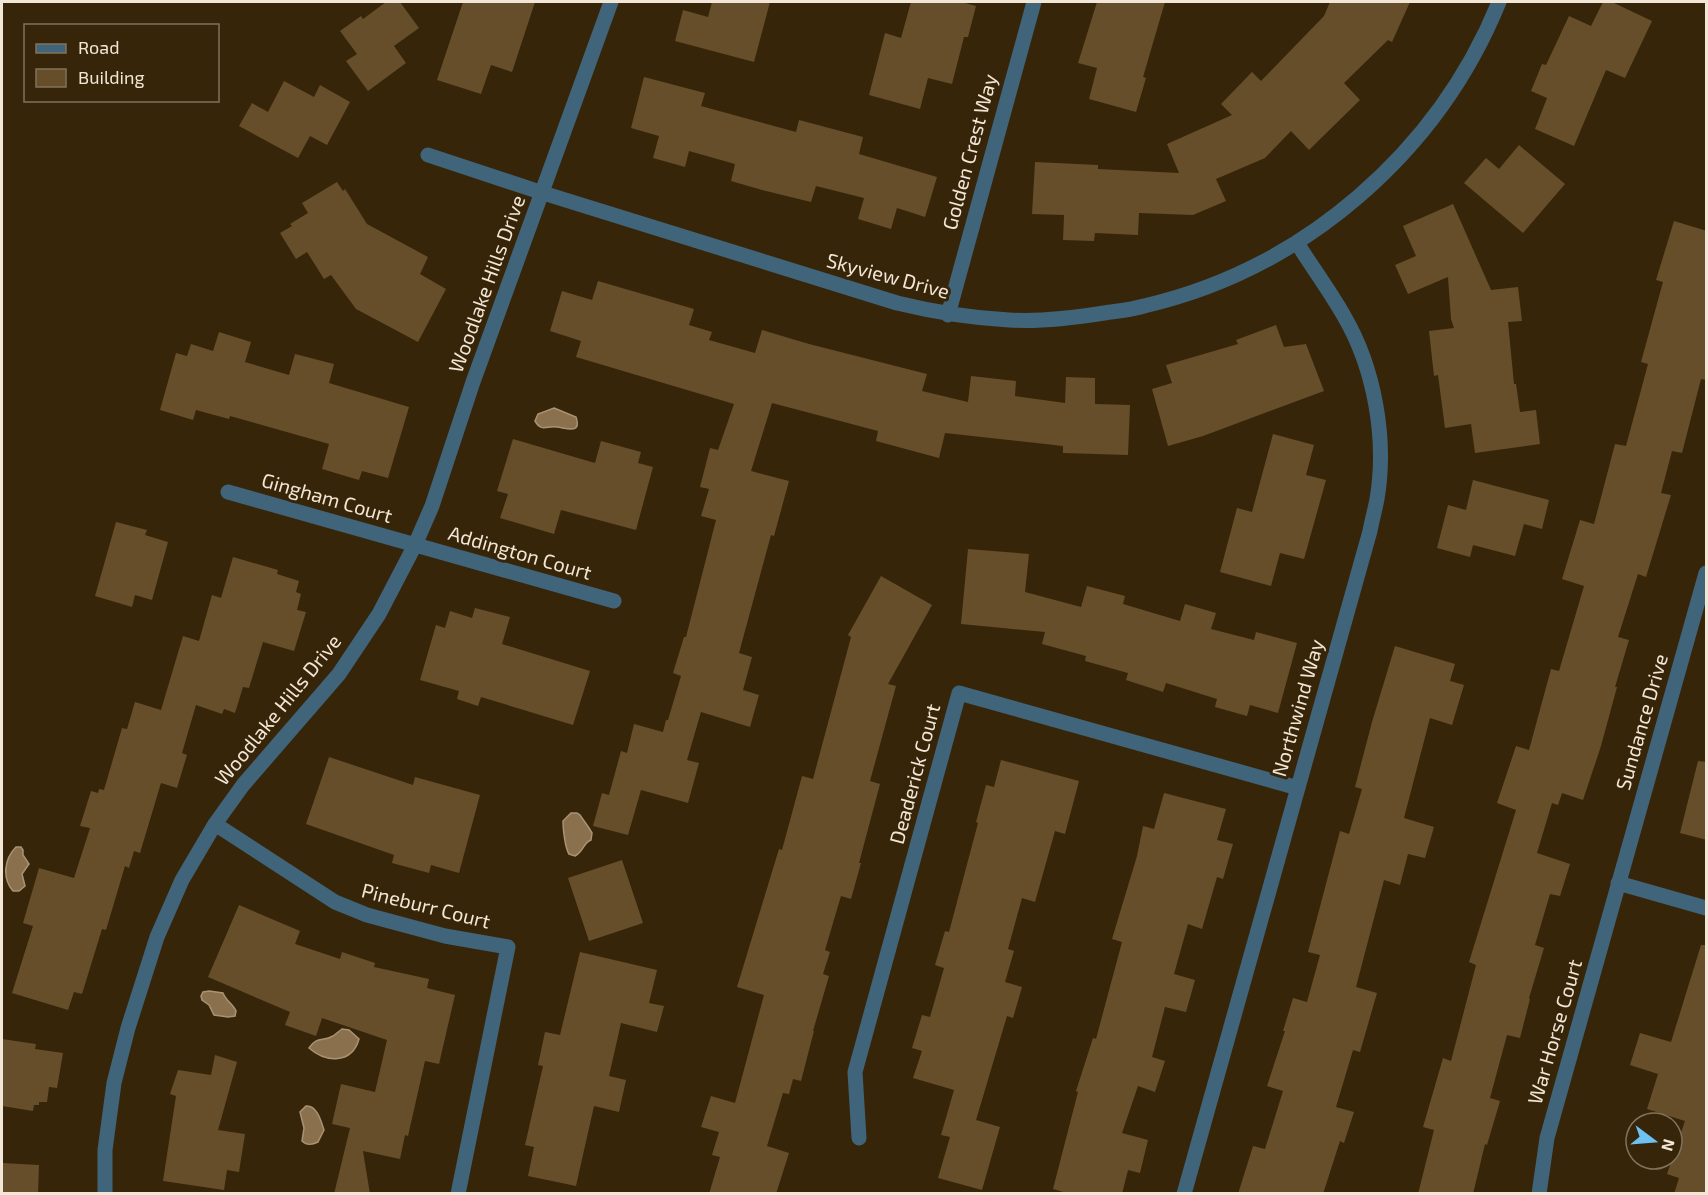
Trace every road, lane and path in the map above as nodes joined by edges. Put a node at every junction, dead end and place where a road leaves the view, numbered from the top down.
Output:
1 (611, 2) edge
2 (1034, 2) edge
3 (1499, 2) edge
4 (428, 155) dead end
5 (543, 193) junction
6 (1297, 243) junction
7 (948, 315) junction
8 (228, 492) dead end
9 (416, 545) junction
10 (1707, 573) edge
11 (614, 601) dead end
12 (1298, 788) junction
13 (215, 824) junction
14 (1618, 883) junction
15 (1707, 908) edge
16 (859, 1138) dead end
17 (105, 1194) edge
18 (458, 1194) edge
19 (1184, 1194) edge
20 (1539, 1194) edge

1 - 5 street, Woodlake Hills Drive
2 - 7 street, Golden Crest Way
3 - 6 street, Skyview Drive
4 - 5 street, Woodlake Hills Drive
5 - 7 street, Skyview Drive
5 - 9 street, Woodlake Hills Drive
6 - 7 street, Skyview Drive
6 - 12 street, Northwind Way
8 - 9 street, Gingham Court
9 - 11 street, Addington Court
9 - 13 street, Woodlake Hills Drive
10 - 14 street, Sundance Drive
12 - 16 street, Deaderick Court
12 - 19 street, Northwind Way
13 - 17 street, Woodlake Hills Drive
13 - 18 street, Pineburr Court
14 - 15 street
14 - 20 street, War Horse Court

